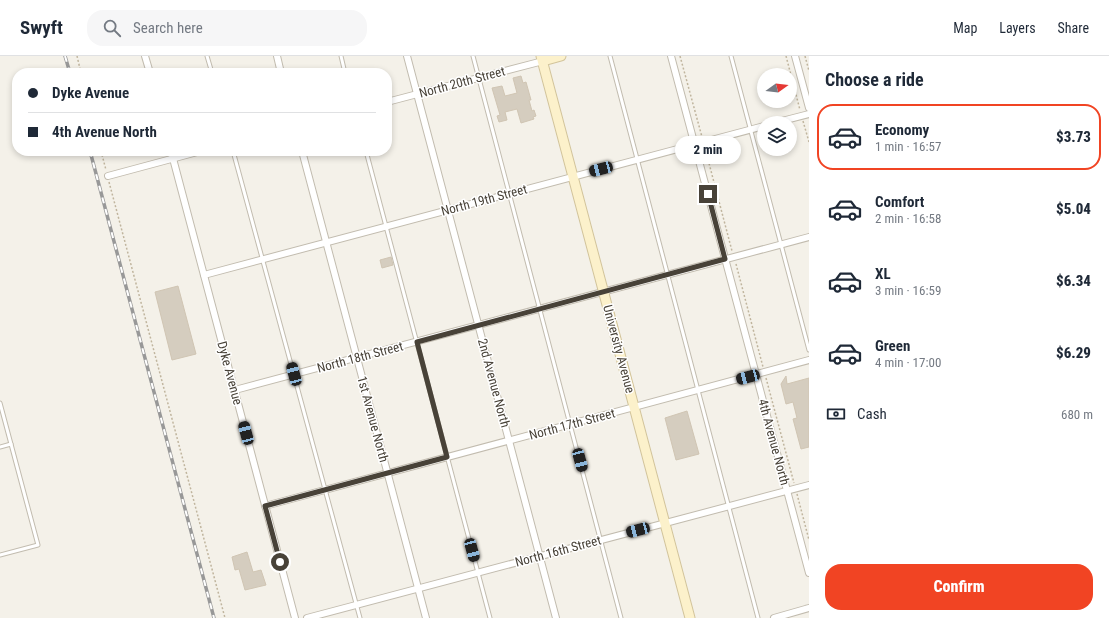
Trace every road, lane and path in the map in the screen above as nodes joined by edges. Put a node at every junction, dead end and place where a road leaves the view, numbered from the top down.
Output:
1 (77, 56) edge
2 (146, 56) edge
3 (207, 56) edge
4 (276, 56) edge
5 (341, 56) edge
6 (407, 56) edge
7 (473, 56) edge
8 (561, 56) edge
9 (610, 56) edge
10 (672, 56) edge
11 (680, 56) edge
12 (731, 56) edge
13 (786, 56) edge
14 (795, 56) edge
15 (805, 56) edge
16 (542, 58) edge
17 (80, 68) edge
18 (149, 68) edge
19 (211, 68) edge
20 (280, 68) edge
21 (345, 68) edge
22 (809, 71) edge
23 (479, 78) junction
24 (417, 94) junction
25 (392, 101) edge
26 (809, 108) edge
27 (809, 114) edge
28 (802, 116) junction
29 (797, 117) edge
30 (757, 128) edge
31 (750, 129) junction
32 (703, 142) junction
33 (809, 142) edge
34 (694, 144) junction
35 (102, 156) edge
36 (181, 156) edge
37 (234, 156) edge
38 (303, 156) edge
39 (367, 156) edge
40 (173, 158) junction
41 (637, 160) junction
42 (108, 176) junction
43 (573, 177) junction
44 (509, 193) junction
45 (448, 210) junction
46 (387, 226) junction
47 (809, 237) edge
48 (326, 242) junction
49 (781, 244) junction
50 (734, 257) junction
51 (262, 259) junction
52 (725, 259) junction
53 (204, 275) junction
54 (668, 275) junction
55 (604, 292) junction
56 (540, 309) junction
57 (478, 325) junction
58 (417, 342) junction
59 (809, 350) edge
60 (356, 358) junction
61 (809, 360) edge
62 (764, 373) junction
63 (294, 374) junction
64 (756, 375) junction
65 (234, 390) junction
66 (698, 391) junction
67 (0, 405) edge
68 (634, 408) junction
69 (570, 425) junction
70 (509, 441) junction
71 (11, 444) junction
72 (0, 447) edge
73 (447, 457) junction
74 (387, 473) junction
75 (809, 485) edge
76 (795, 488) junction
77 (325, 490) junction
78 (788, 490) junction
79 (265, 506) junction
80 (729, 506) junction
81 (665, 523) junction
82 (601, 540) junction
83 (809, 540) edge
84 (0, 555) edge
85 (540, 556) junction
86 (809, 572) edge
87 (478, 573) junction
88 (418, 589) junction
89 (356, 605) junction
90 (809, 608) edge
91 (225, 618) edge
92 (295, 618) edge
93 (307, 618) edge
94 (360, 618) edge
95 (426, 618) edge
96 (490, 618) edge
97 (556, 618) edge
98 (621, 618) edge
99 (690, 618) edge
100 (758, 618) edge
101 (774, 618) edge

1 - 17 path
2 - 18 street
3 - 19 lane
4 - 20 street
5 - 21 lane
6 - 24 street, 2nd Avenue North
7 - 23 lane
8 - 16 street, North 20th Street
9 - 41 lane
10 - 34 street, 4th Avenue North
11 - 32 path
12 - 31 lane
13 - 28 path
14 - 26 street
15 - 22 path
16 - 23 street, North 20th Street
16 - 43 street, University Avenue
23 - 24 street, North 20th Street
23 - 44 lane
24 - 25 street, North 20th Street
24 - 45 street, 2nd Avenue North
27 - 28 street
28 - 29 street
28 - 33 path
30 - 31 street, North 19th Street
31 - 32 street, North 19th Street
31 - 49 lane
32 - 34 street, North 19th Street
32 - 50 path
34 - 41 street, North 19th Street
34 - 52 street, 4th Avenue North
35 - 42 path
36 - 40 street
37 - 51 lane
38 - 48 street, 1st Avenue North
39 - 46 lane
40 - 42 street
40 - 53 street, Dyke Avenue
41 - 43 street, North 19th Street
41 - 54 lane
42 - 91 path
43 - 44 street, North 19th Street
43 - 55 street, University Avenue
44 - 45 street, North 19th Street
44 - 56 lane
45 - 46 street, North 19th Street
45 - 57 street, 2nd Avenue North
46 - 48 street, North 19th Street
46 - 58 lane
47 - 49 street, North 18th Street
48 - 51 street, North 19th Street
48 - 60 street, 1st Avenue North
49 - 50 street, North 18th Street
49 - 59 lane
50 - 52 street, North 18th Street
50 - 62 path
51 - 53 street, North 19th Street
51 - 63 lane
52 - 54 street, North 18th Street
52 - 64 street, 4th Avenue North
53 - 65 street, Dyke Avenue
54 - 55 street, North 18th Street
54 - 66 lane
55 - 56 street, North 18th Street
55 - 68 street, University Avenue
56 - 57 street, North 18th Street
56 - 69 lane
57 - 58 street, North 18th Street
57 - 70 street, 2nd Avenue North
58 - 60 street, North 18th Street
58 - 73 lane
60 - 63 street, North 18th Street
60 - 74 street, 1st Avenue North
61 - 62 street, North 17th Street
62 - 64 street, North 17th Street
62 - 76 path
63 - 65 street, North 18th Street
63 - 77 lane
64 - 66 street, North 17th Street
64 - 78 street, 4th Avenue North
65 - 79 street, Dyke Avenue
66 - 68 street, North 17th Street
66 - 80 lane
67 - 71 lane
68 - 69 street, North 17th Street
68 - 81 street, University Avenue
69 - 70 street, North 17th Street
69 - 82 lane
70 - 73 street, North 17th Street
70 - 85 street, 2nd Avenue North
71 - 72 lane
71 - 84 lane
73 - 74 street, North 17th Street
73 - 87 lane
74 - 77 street, North 17th Street
74 - 88 street, 1st Avenue North
75 - 76 street, North 16th Street
76 - 78 street, North 16th Street
76 - 83 path
77 - 79 street, North 17th Street
77 - 89 lane
78 - 80 street, North 16th Street
78 - 86 street, 4th Avenue North
79 - 92 street, Dyke Avenue
80 - 81 street, North 16th Street
80 - 100 lane
81 - 82 street, North 16th Street
81 - 99 street, University Avenue
82 - 85 street, North 16th Street
82 - 98 lane
85 - 87 street, North 16th Street
85 - 97 street, 2nd Avenue North
87 - 88 street, North 16th Street
87 - 96 lane
88 - 89 street, North 16th Street
88 - 95 street, 1st Avenue North
89 - 93 street, North 16th Street
89 - 94 lane
90 - 101 street

